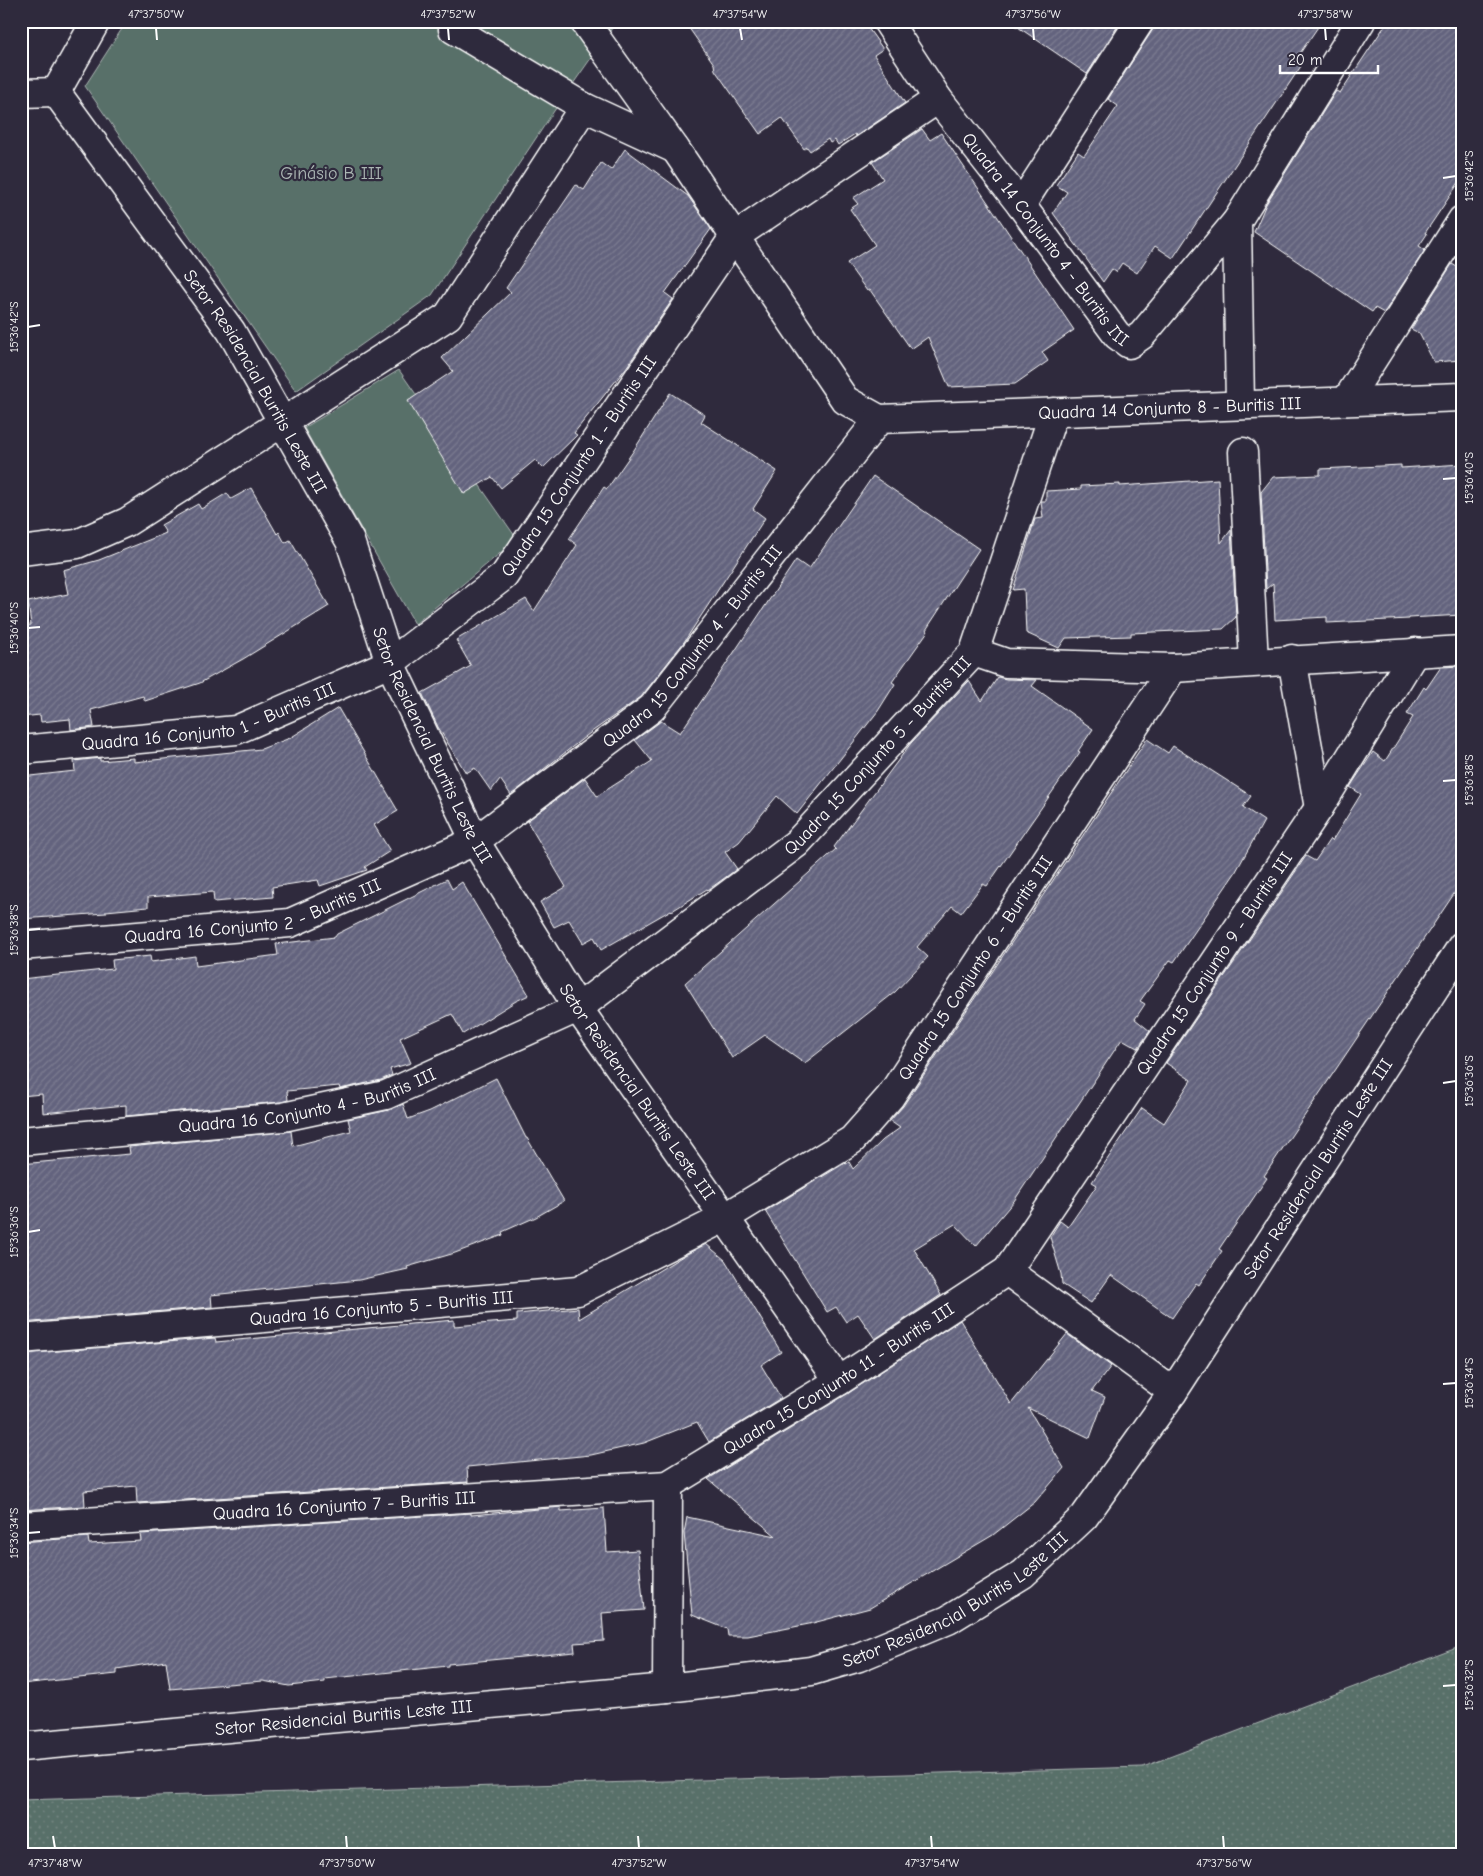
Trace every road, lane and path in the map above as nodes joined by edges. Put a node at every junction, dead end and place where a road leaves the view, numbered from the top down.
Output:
1 (96, 21) edge
2 (457, 21) edge
3 (584, 21) edge
4 (887, 21) edge
5 (1140, 21) edge
6 (1361, 21) edge
7 (56, 92) junction
8 (21, 93) edge
9 (938, 99) junction
10 (584, 107) junction
11 (676, 150) junction
12 (1021, 204) junction
13 (1462, 220) edge
14 (1237, 222) junction
15 (734, 237) junction
16 (1462, 397) edge
17 (1346, 401) junction
18 (1240, 405) junction
19 (1054, 412) junction
20 (879, 419) junction
21 (283, 423) junction
22 (1242, 452) dead end
23 (21, 551) edge
24 (1462, 650) edge
25 (974, 652) junction
26 (1415, 652) junction
27 (1292, 659) junction
28 (1254, 662) junction
29 (390, 664) junction
30 (1173, 668) junction
31 (21, 750) edge
32 (1319, 808) junction
33 (475, 841) junction
34 (21, 946) edge
35 (1462, 946) edge
36 (578, 1008) junction
37 (21, 1141) edge
38 (726, 1217) junction
39 (1007, 1271) junction
40 (21, 1339) edge
41 (839, 1381) junction
42 (1173, 1392) junction
43 (668, 1485) junction
44 (21, 1526) edge
45 (667, 1688) junction
46 (21, 1747) edge

1 - 7 street
2 - 10 street
3 - 11 street
4 - 9 street, Quadra 14 Conjunto 4 - Buritis III
5 - 12 street
6 - 14 street
7 - 8 street
7 - 21 street, Setor Residencial Buritis Leste III
9 - 12 street, Quadra 14 Conjunto 4 - Buritis III
9 - 15 street
10 - 11 street
10 - 21 street
11 - 15 street
12 - 14 street, Quadra 14 Conjunto 4 - Buritis III
13 - 17 street
14 - 18 street
15 - 20 street
15 - 29 street, Quadra 15 Conjunto 1 - Buritis III
16 - 17 street, Quadra 14 Conjunto 8 - Buritis III
17 - 18 street, Quadra 14 Conjunto 8 - Buritis III
18 - 19 street, Quadra 14 Conjunto 8 - Buritis III
19 - 20 street, Quadra 14 Conjunto 8 - Buritis III
19 - 25 street, Quadra 15 Conjunto 5 - Buritis III
20 - 33 street, Quadra 15 Conjunto 4 - Buritis III
21 - 23 street
21 - 29 street, Setor Residencial Buritis Leste III
22 - 28 street
24 - 26 street
25 - 30 street
25 - 36 street, Quadra 15 Conjunto 5 - Buritis III
26 - 27 street
26 - 32 street, Quadra 15 Conjunto 9 - Buritis III
27 - 28 street
27 - 32 street
28 - 30 street
29 - 31 street, Quadra 16 Conjunto 1 - Buritis III
29 - 33 street, Setor Residencial Buritis Leste III
30 - 38 street, Quadra 15 Conjunto 6 - Buritis III
32 - 39 street, Quadra 15 Conjunto 9 - Buritis III
33 - 34 street, Quadra 16 Conjunto 2 - Buritis III
33 - 36 street, Setor Residencial Buritis Leste III
35 - 42 street, Setor Residencial Buritis Leste III
36 - 37 street, Quadra 16 Conjunto 4 - Buritis III
36 - 38 street, Setor Residencial Buritis Leste III
38 - 40 street, Quadra 16 Conjunto 5 - Buritis III
38 - 41 street, Setor Residencial Buritis Leste III
39 - 41 street, Quadra 15 Conjunto 11 - Buritis III
39 - 42 street
41 - 43 street, Quadra 15 Conjunto 11 - Buritis III
42 - 45 street, Setor Residencial Buritis Leste III
43 - 44 street, Quadra 16 Conjunto 7 - Buritis III
43 - 45 street
45 - 46 street, Setor Residencial Buritis Leste III

